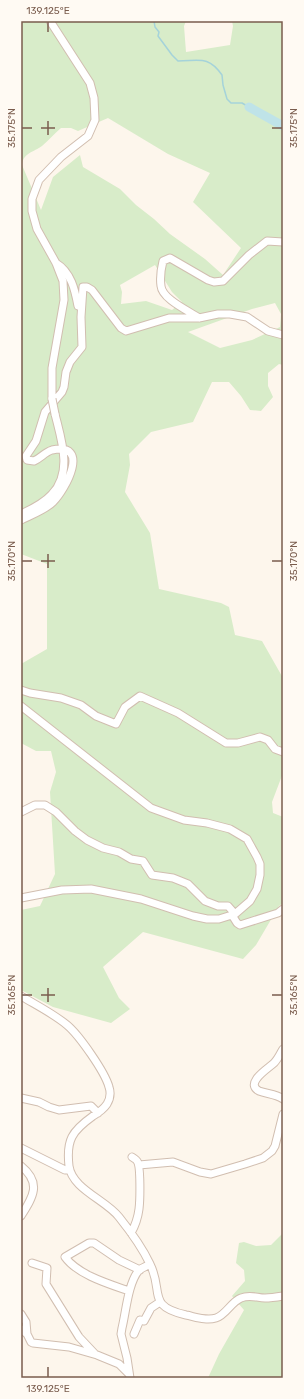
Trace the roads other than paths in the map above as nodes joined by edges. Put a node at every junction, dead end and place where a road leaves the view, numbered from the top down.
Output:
1 (50, 21) edge
2 (280, 242) edge
3 (56, 263) junction
4 (82, 307) junction
5 (199, 318) junction
6 (283, 335) edge
7 (63, 450) junction
8 (21, 514) edge
9 (21, 520) edge
10 (21, 690) edge
11 (21, 706) edge
12 (283, 752) edge
13 (21, 812) edge
14 (21, 898) edge
15 (283, 909) edge
16 (234, 915) junction
17 (21, 996) edge
18 (283, 1049) edge
19 (21, 1098) edge
20 (283, 1100) edge
21 (98, 1113) junction
22 (283, 1114) edge
23 (21, 1148) edge
24 (132, 1157) dead end
25 (21, 1166) edge
26 (139, 1166) junction
27 (70, 1170) junction
28 (21, 1216) edge
29 (131, 1233) junction
30 (32, 1263) dead end
31 (150, 1264) junction
32 (140, 1270) junction
33 (130, 1291) junction
34 (283, 1296) edge
35 (160, 1302) junction
36 (21, 1314) edge
37 (21, 1329) edge
38 (27, 1334) junction
39 (134, 1334) dead end
40 (97, 1355) junction
41 (130, 1376) edge

1 - 3 street
2 - 5 street
3 - 4 street
3 - 7 street, bridge
4 - 5 street
4 - 7 street
5 - 6 street
7 - 8 street
7 - 9 street
10 - 12 street
11 - 16 street
13 - 16 street
14 - 16 street
15 - 16 street
17 - 21 street
18 - 20 street
19 - 21 street
21 - 27 street
22 - 26 street
23 - 27 street
24 - 26 street
25 - 28 street
26 - 29 street
27 - 29 street
29 - 31 street
30 - 40 street
31 - 32 street
31 - 35 street
32 - 33 street
32 - 33 street
33 - 41 street
34 - 35 street
35 - 39 street
36 - 38 street
37 - 38 street
38 - 40 street
40 - 41 street

